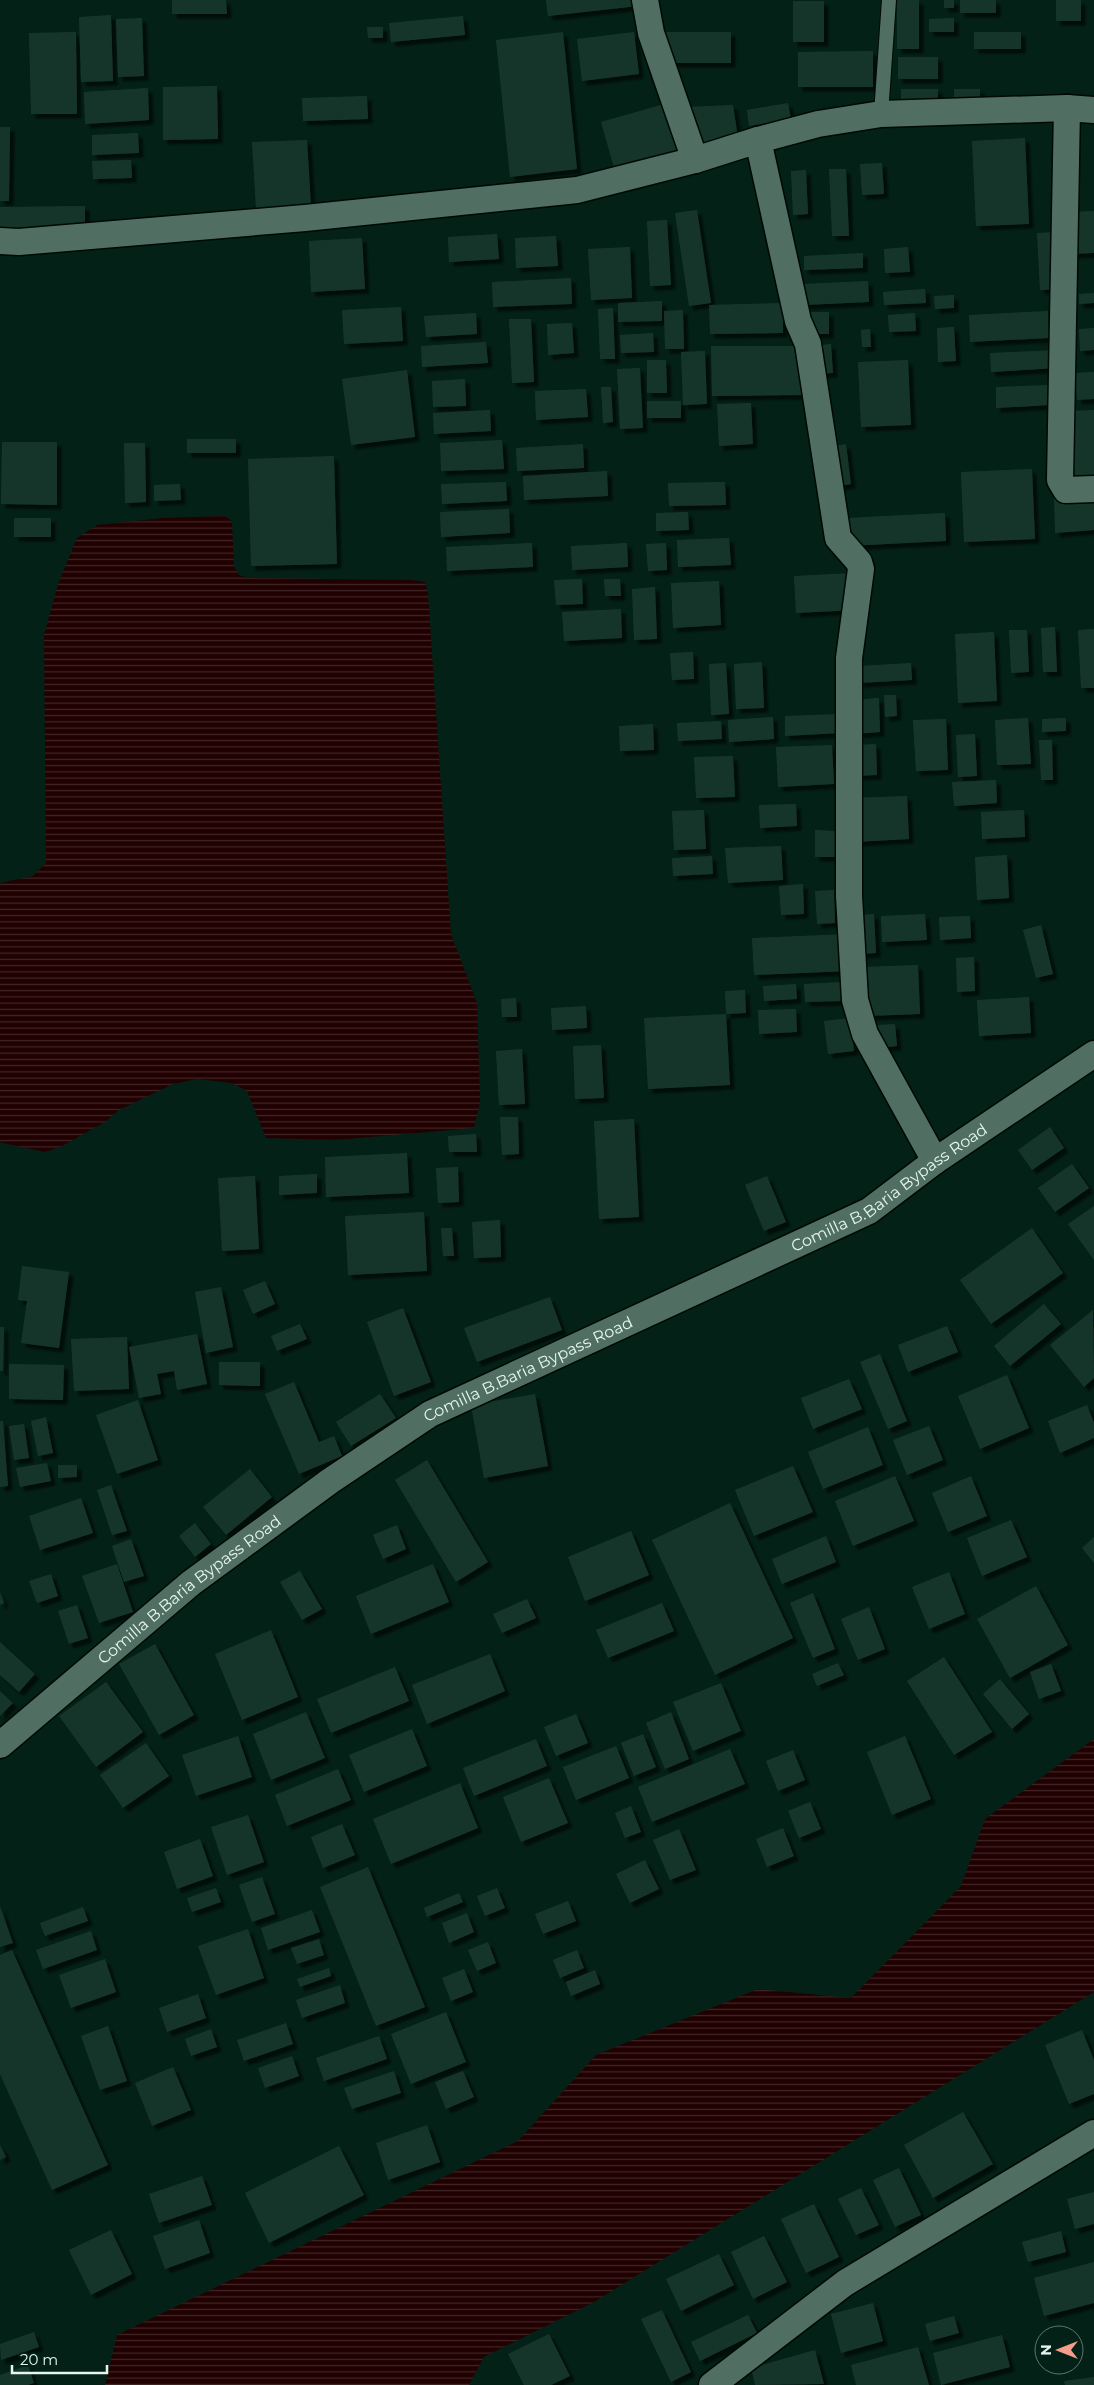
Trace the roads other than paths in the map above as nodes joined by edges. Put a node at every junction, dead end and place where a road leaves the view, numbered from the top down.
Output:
1 (645, 0) edge
2 (889, 0) edge
3 (1067, 108) junction
4 (1094, 110) edge
5 (881, 114) junction
6 (758, 140) junction
7 (695, 160) junction
8 (0, 241) edge
9 (1094, 488) edge
10 (1094, 1054) edge
11 (935, 1161) junction
12 (0, 1745) edge
13 (1094, 2133) edge
14 (712, 2385) edge

1 - 7 street
2 - 5 lane
3 - 4 street
3 - 5 street
3 - 9 street
5 - 6 street
6 - 7 street
6 - 11 street
7 - 8 street
10 - 11 street, Comilla B.Baria Bypass Road
11 - 12 street, Comilla B.Baria Bypass Road
13 - 14 street

